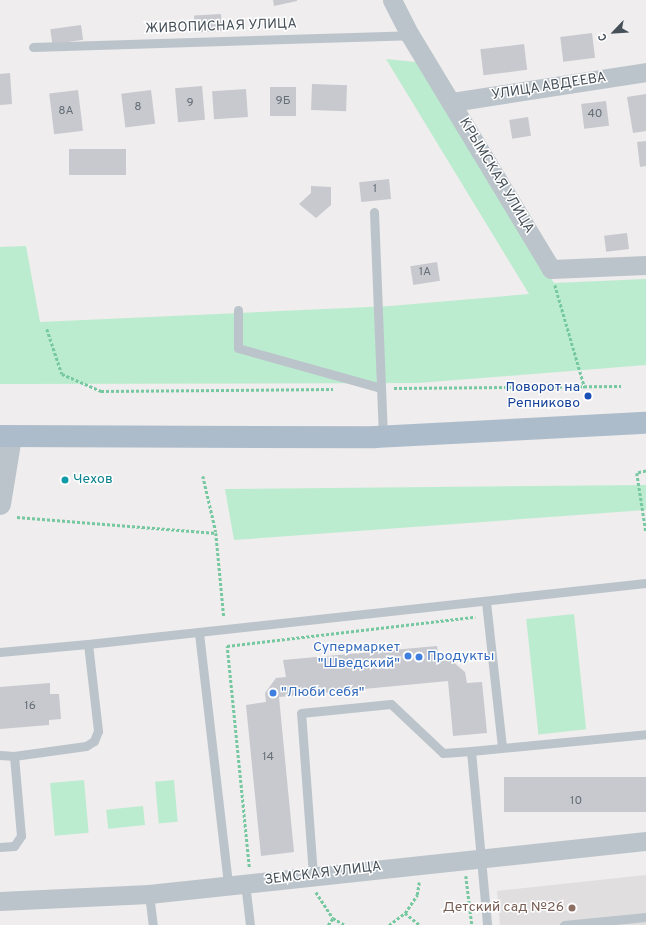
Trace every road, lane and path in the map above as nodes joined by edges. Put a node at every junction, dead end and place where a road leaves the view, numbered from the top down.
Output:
1 (392, 0) edge
2 (410, 35) junction
3 (33, 48) dead end
4 (646, 72) edge
5 (452, 102) junction
6 (374, 212) dead end
7 (646, 265) edge
8 (551, 269) junction
9 (238, 310) dead end
10 (47, 329) dead end
11 (621, 386) dead end
12 (381, 388) junction
13 (585, 388) junction
14 (342, 389) dead end
15 (646, 423) edge
16 (6, 436) edge
17 (383, 437) junction
18 (646, 471) edge
19 (203, 476) dead end
20 (0, 504) edge
21 (18, 517) dead end
22 (216, 532) junction
23 (646, 532) edge
24 (646, 583) edge
25 (486, 602) junction
26 (478, 624) dead end
27 (225, 630) junction
28 (199, 632) junction
29 (88, 644) junction
30 (0, 652) edge
31 (646, 734) edge
32 (502, 747) junction
33 (471, 751) junction
34 (0, 755) edge
35 (14, 756) junction
36 (646, 843) edge
37 (0, 847) edge
38 (481, 856) junction
39 (420, 874) dead end
40 (313, 875) junction
41 (241, 880) junction
42 (149, 894) junction
43 (0, 901) edge
44 (405, 913) junction
45 (646, 917) edge
46 (332, 918) dead end
47 (153, 925) edge
48 (250, 925) edge
49 (328, 925) edge
50 (389, 925) edge
51 (420, 925) edge
52 (487, 925) edge
53 (564, 925) edge

1 - 2 street, КРЫМСКАЯ УЛИЦА
2 - 3 lane, ЖИВОПИСНАЯ УЛИЦА
2 - 5 street, КРЫМСКАЯ УЛИЦА
4 - 5 street, УЛИЦА АВДЕЕВА
5 - 8 street, КРЫМСКАЯ УЛИЦА
6 - 12 lane
7 - 8 street
8 - 13 path
9 - 12 lane
10 - 14 path
11 - 13 path
12 - 13 path
12 - 17 lane
15 - 17 main road
16 - 17 main road
16 - 20 street
18 - 23 path
19 - 22 path
21 - 22 path
22 - 27 path
24 - 25 lane
25 - 27 lane
25 - 32 lane
26 - 41 path
27 - 28 lane
28 - 29 lane
28 - 41 lane
29 - 30 lane
29 - 35 lane
31 - 32 lane
32 - 33 lane
33 - 38 lane
33 - 40 lane
34 - 35 lane
35 - 37 lane
36 - 38 street, ЗЕМСКАЯ УЛИЦА
38 - 40 street, ЗЕМСКАЯ УЛИЦА
38 - 52 lane
39 - 44 path
40 - 41 street, ЗЕМСКАЯ УЛИЦА
41 - 42 street, ЗЕМСКАЯ УЛИЦА
41 - 48 lane
42 - 43 street, ЗЕМСКАЯ УЛИЦА
42 - 47 lane
44 - 50 path
44 - 51 path
45 - 53 lane
46 - 49 path

